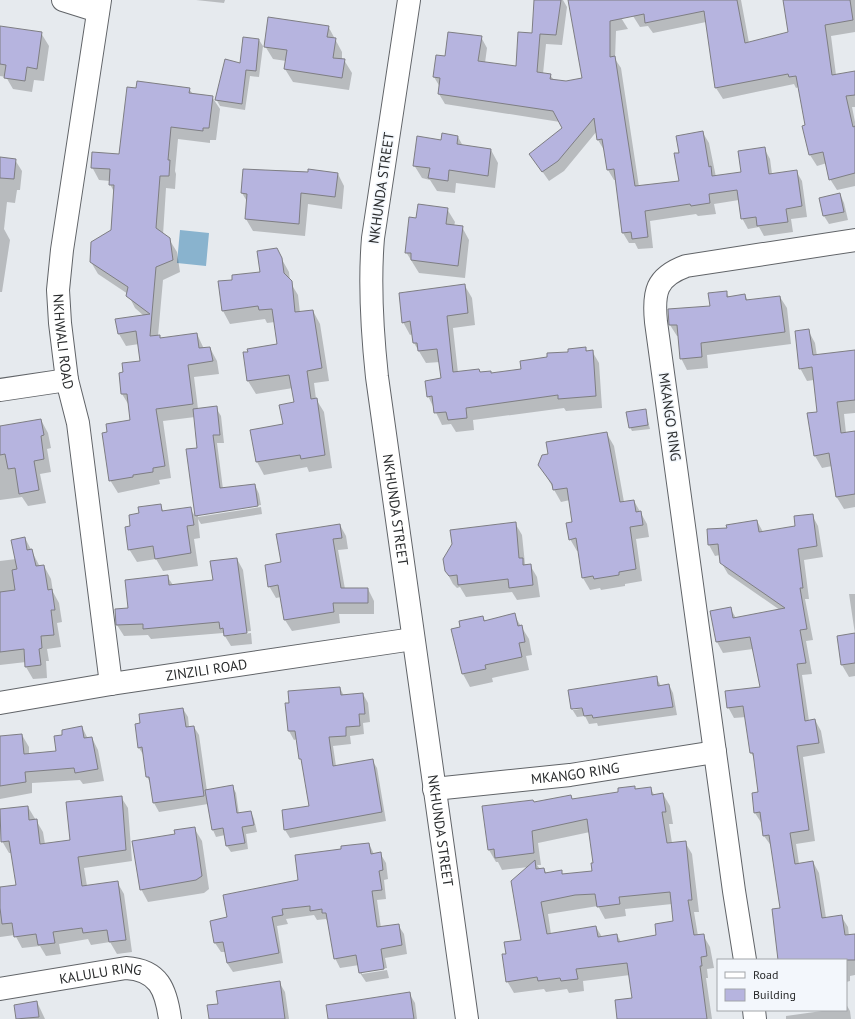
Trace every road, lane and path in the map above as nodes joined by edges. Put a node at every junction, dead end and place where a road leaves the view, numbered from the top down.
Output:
1 (64, 0) edge
2 (409, 0) edge
3 (99, 5) edge
4 (855, 240) edge
5 (67, 380) junction
6 (0, 390) edge
7 (413, 639) junction
8 (111, 684) junction
9 (0, 702) edge
10 (715, 752) junction
11 (434, 789) junction
12 (745, 959) edge
13 (0, 989) edge
14 (170, 1019) edge
15 (466, 1019) edge

1 - 3 street
2 - 7 street, NKHUNDA STREET
3 - 5 street, NKHWALI ROAD
4 - 10 street, MKANGO RING
5 - 6 street
5 - 8 street, NKHWALI ROAD
7 - 8 street, ZINZILI ROAD
7 - 11 street, NKHUNDA STREET
8 - 9 street, ZINZILI ROAD
10 - 11 street, MKANGO RING
10 - 12 street, MKANGO RING
11 - 15 street, NKHUNDA STREET
13 - 14 street, KALULU RING

